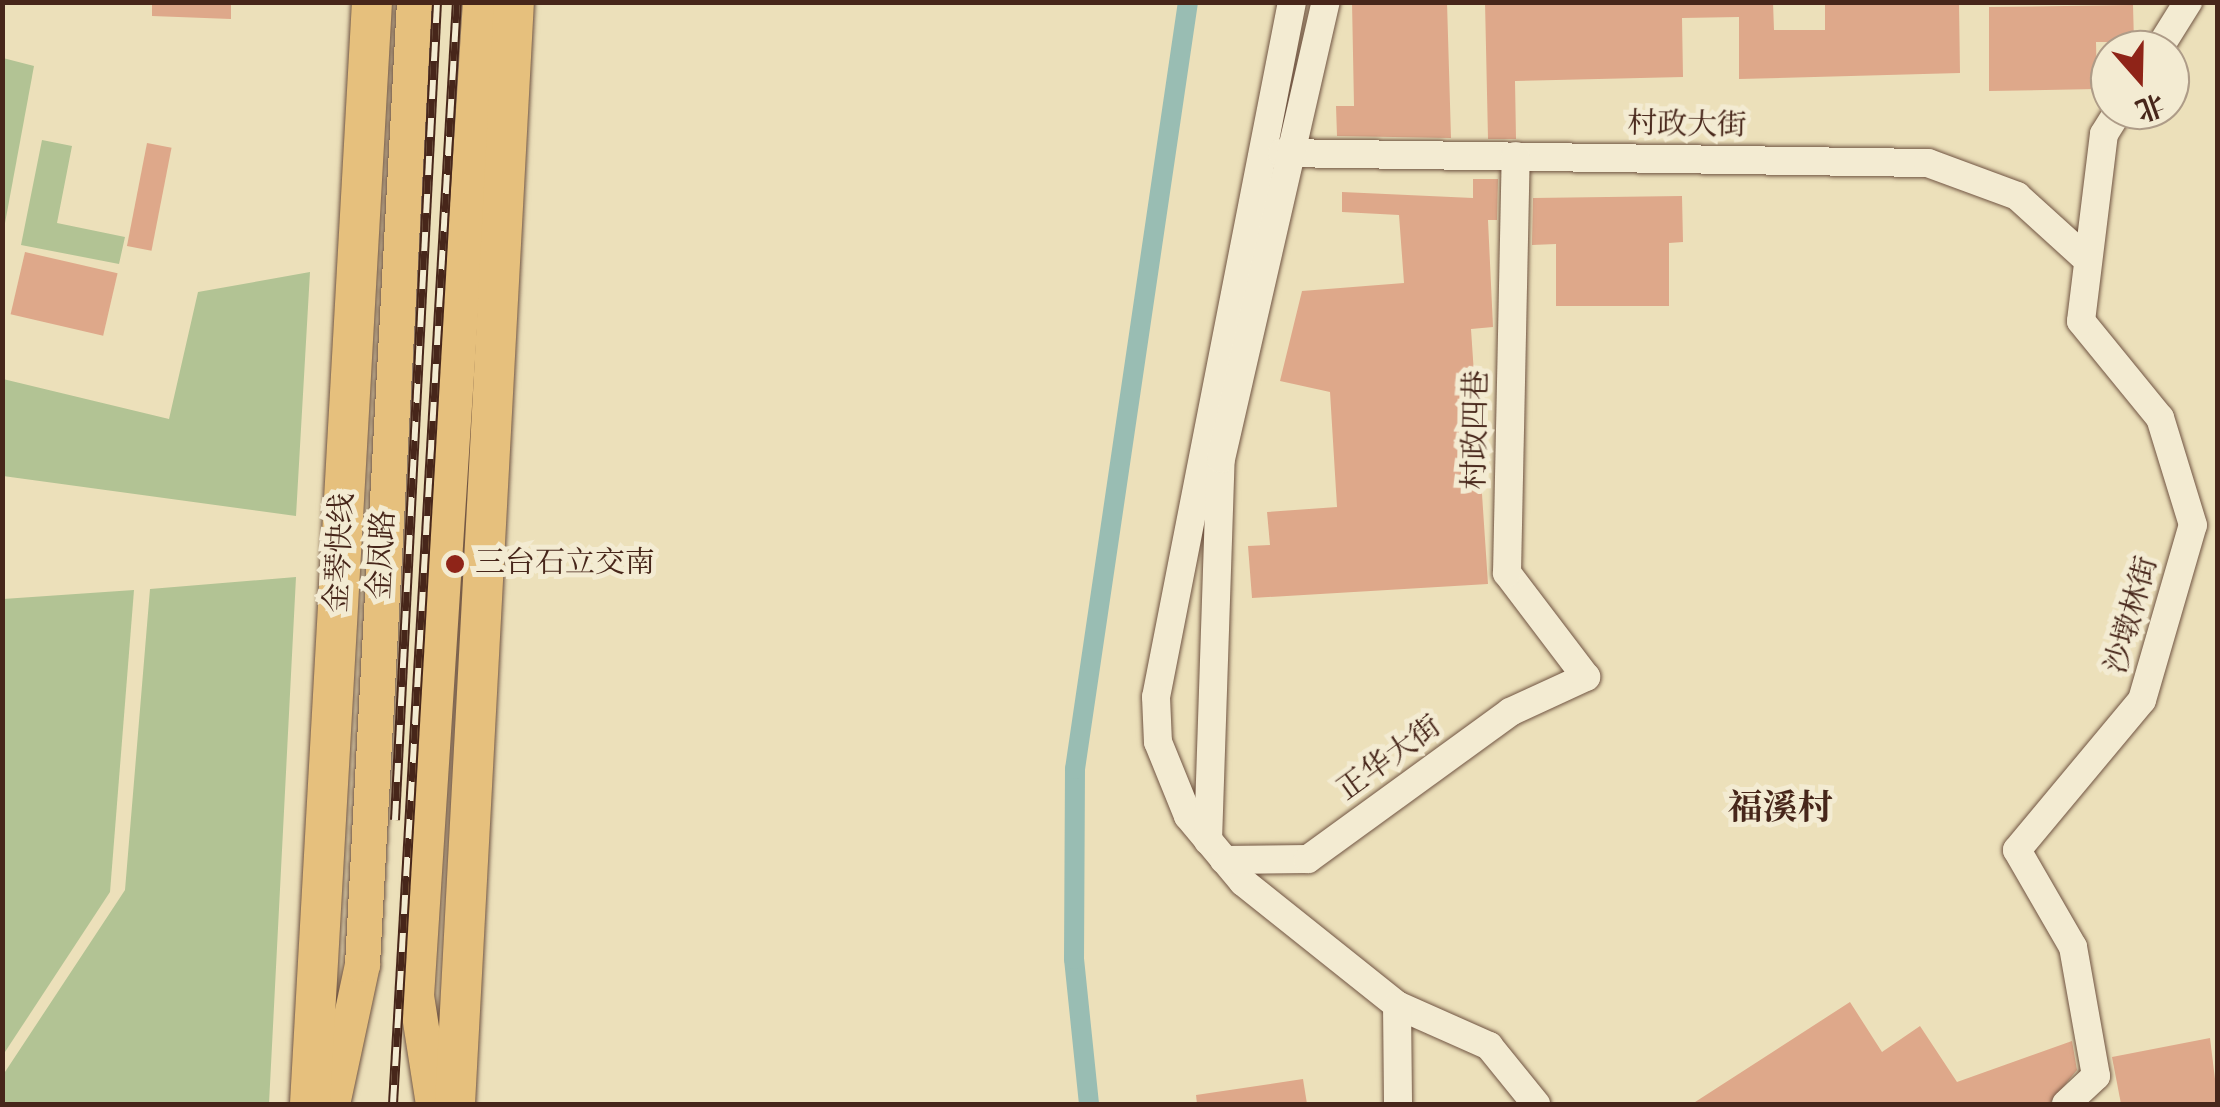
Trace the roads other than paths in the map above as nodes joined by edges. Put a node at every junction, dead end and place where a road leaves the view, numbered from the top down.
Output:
1 (372, 2) edge
2 (414, 2) edge
3 (480, 2) edge
4 (514, 2) edge
5 (1292, 2) edge
6 (1326, 2) edge
7 (2188, 2) edge
8 (2170, 30) edge
9 (2106, 130) edge
10 (1263, 152) junction
11 (1296, 153) junction
12 (1516, 156) junction
13 (2082, 255) junction
14 (1586, 678) joint
15 (1216, 850) junction
16 (416, 996) junction
17 (1397, 1004) junction
18 (310, 1104) edge
19 (332, 1104) edge
20 (410, 1104) edge
21 (434, 1104) edge
22 (456, 1104) edge
23 (1398, 1104) edge
24 (1536, 1104) edge
25 (2066, 1104) edge

1 - 18 highway, 金琴快线
2 - 19 main road, 金凤路
3 - 16 main road, 金凤路
4 - 22 highway
5 - 10 street
6 - 11 street
7 - 8 street
9 - 13 street, 沙墩林街
10 - 11 street, 村政大街
10 - 15 street
11 - 12 street, 村政大街
11 - 15 street
12 - 13 street, 村政大街
12 - 14 street, 村政四巷
13 - 25 street, 沙墩林街
14 - 15 street, 正华大街
15 - 17 street
16 - 20 main road
16 - 21 main road, 金凤路
17 - 23 street
17 - 24 street

